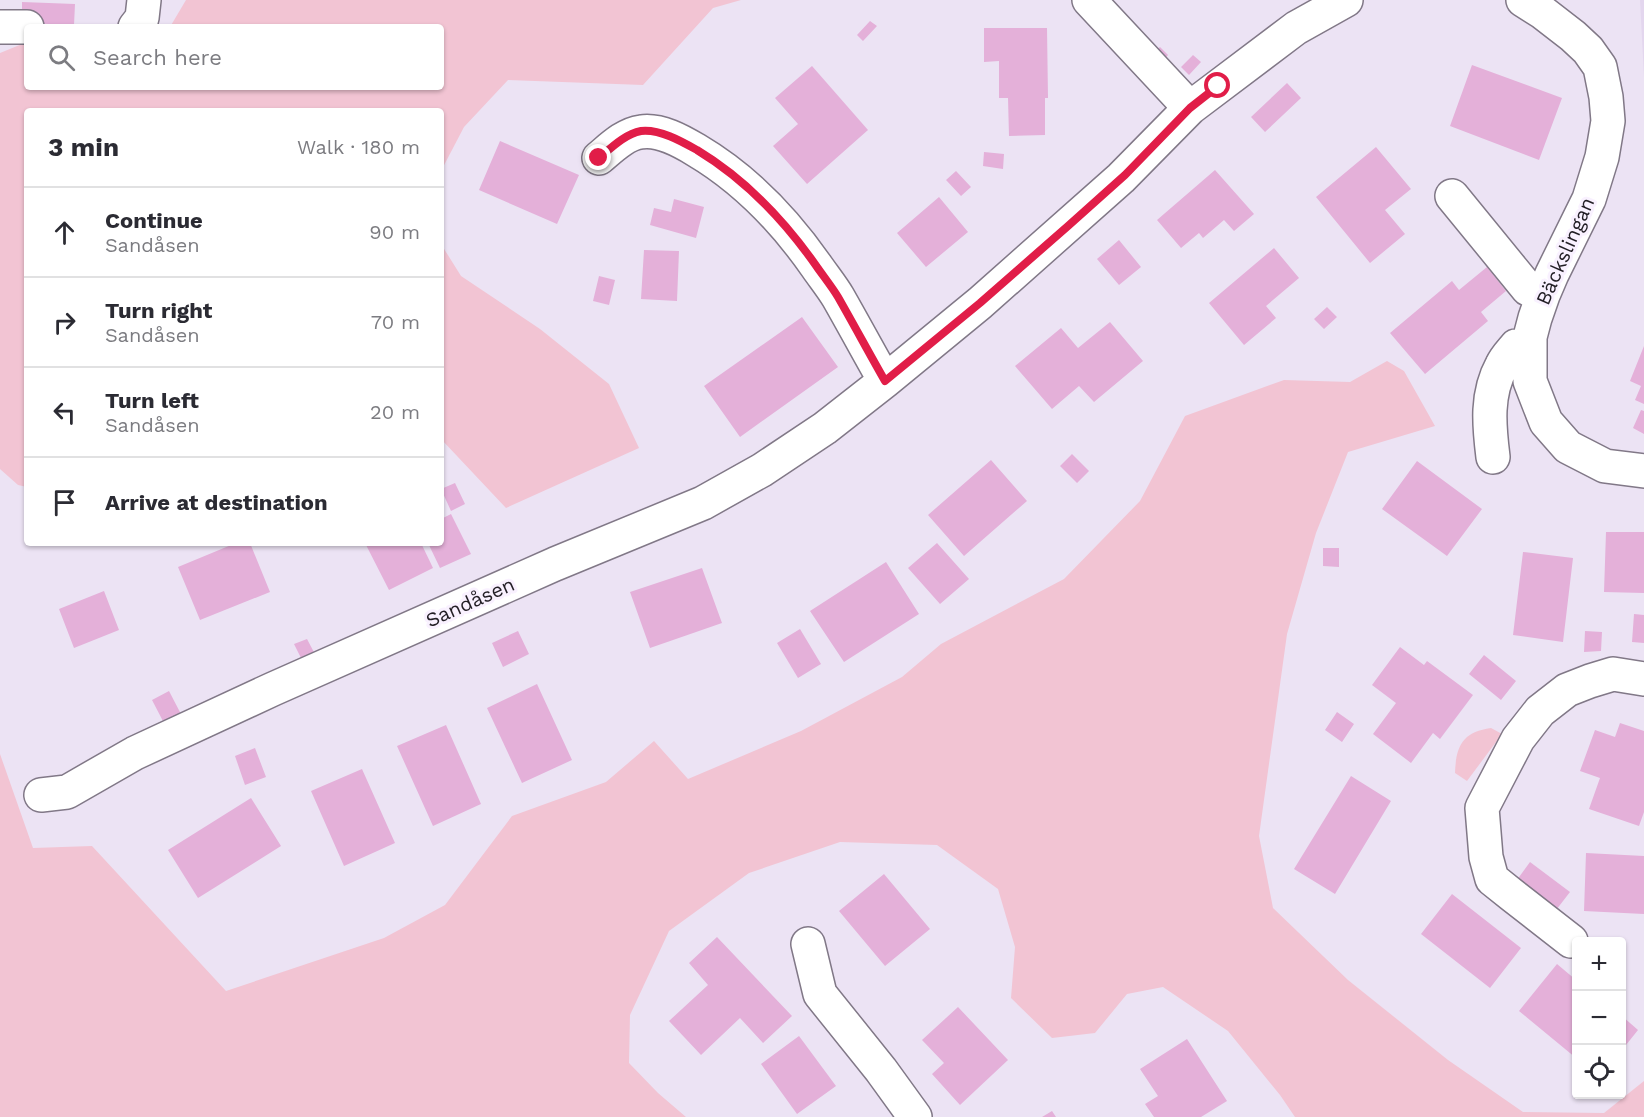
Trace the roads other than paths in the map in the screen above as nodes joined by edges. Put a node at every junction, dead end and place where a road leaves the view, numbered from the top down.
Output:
1 (144, 0) edge
2 (1089, 0) edge
3 (1346, 0) edge
4 (1523, 0) edge
5 (137, 24) edge
6 (0, 27) edge
7 (24, 27) edge
8 (1190, 108) junction
9 (599, 158) dead end
10 (1452, 196) dead end
11 (1542, 295) junction
12 (1529, 347) junction
13 (885, 381) junction
14 (1493, 457) dead end
15 (1644, 471) edge
16 (1644, 679) edge
17 (41, 795) dead end
18 (1571, 940) dead end
19 (808, 944) dead end
20 (915, 1117) edge

1 - 5 street
2 - 8 street
3 - 8 street, Sandåsen
4 - 11 street, Bäckslingan
6 - 7 street
8 - 13 street, Sandåsen
9 - 13 street
10 - 11 street
11 - 12 street, Bäckslingan
12 - 14 street
12 - 15 street, Bäckslingan
13 - 17 street, Sandåsen
16 - 18 street
19 - 20 street

